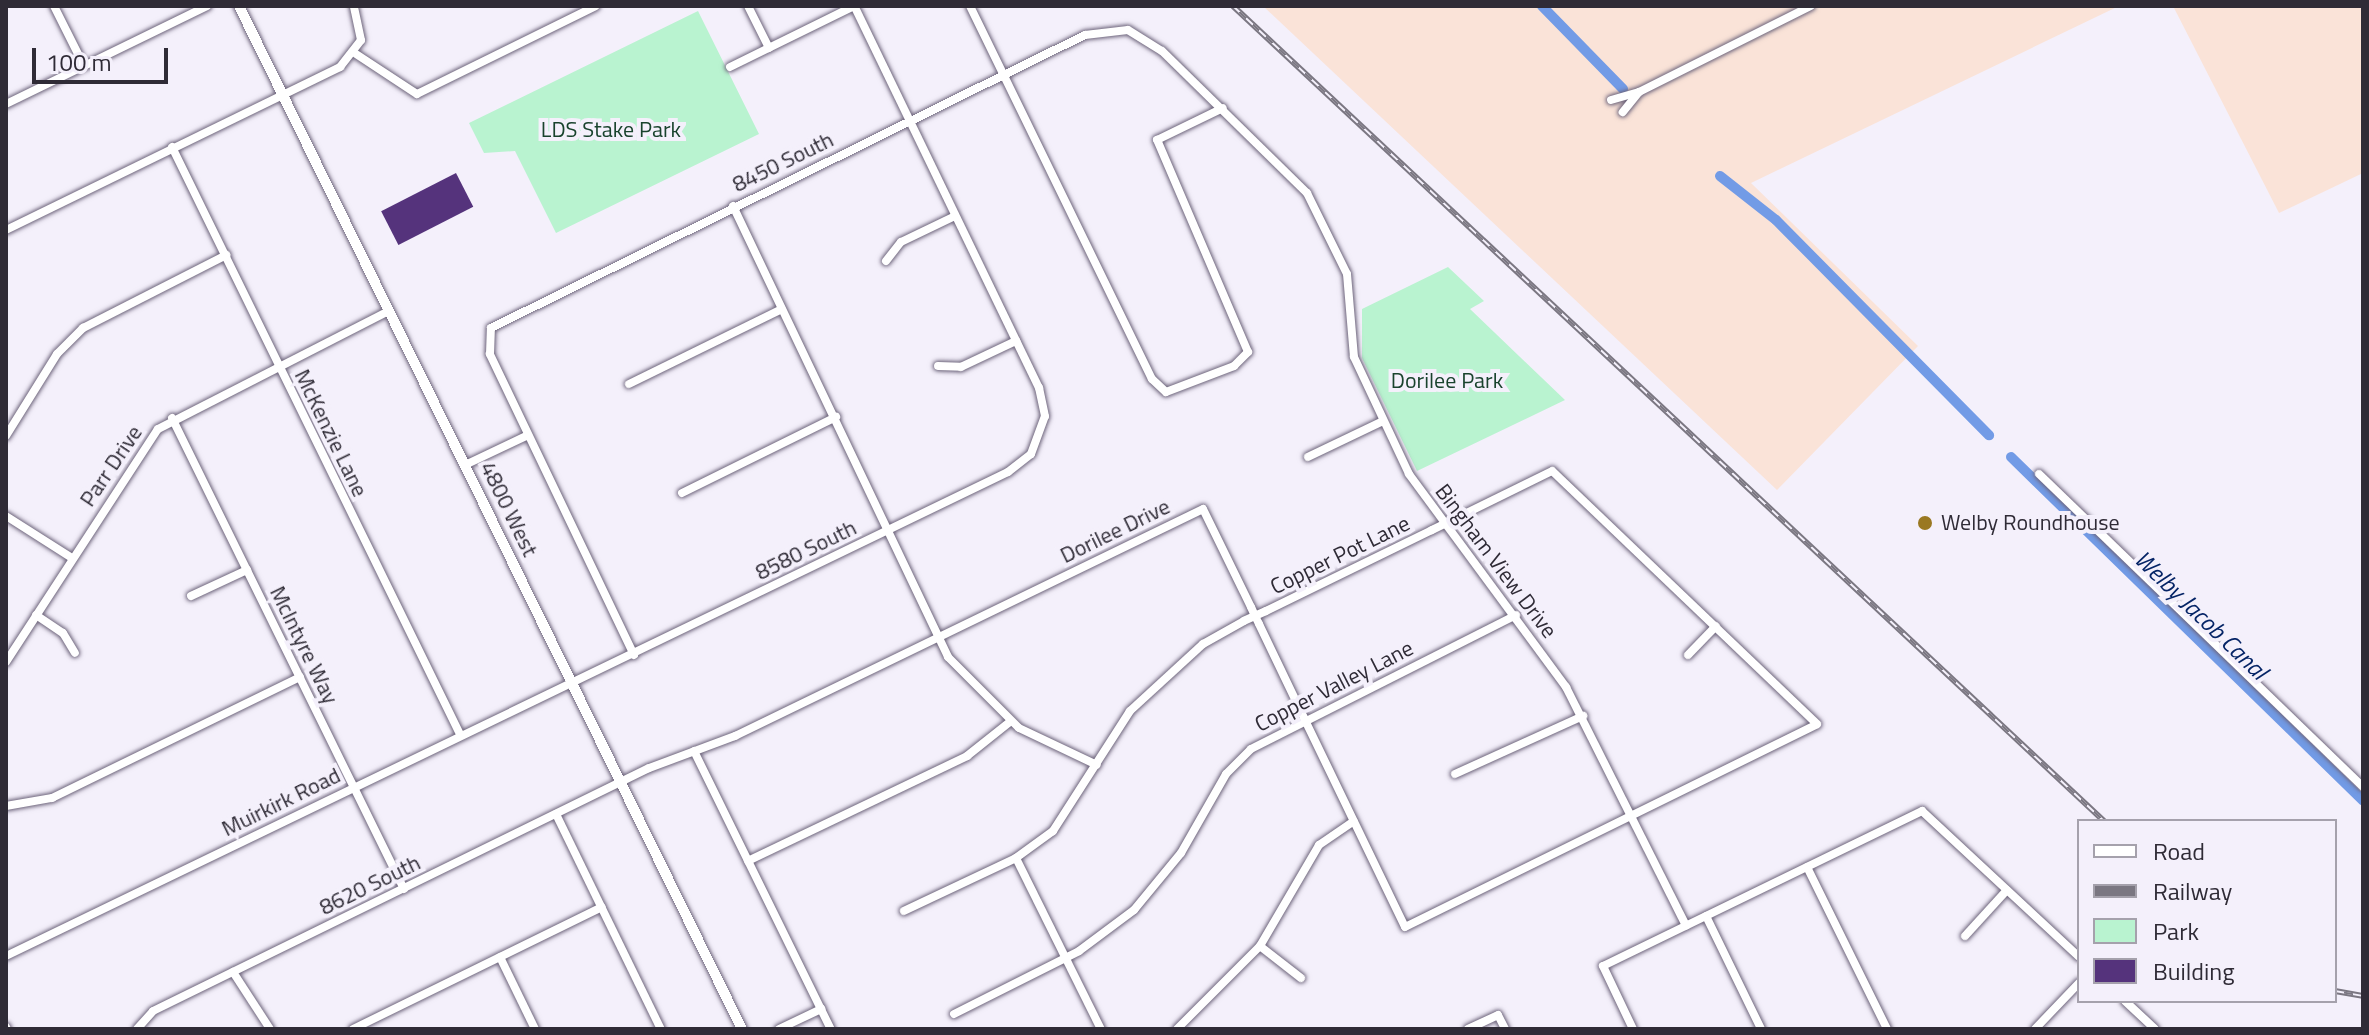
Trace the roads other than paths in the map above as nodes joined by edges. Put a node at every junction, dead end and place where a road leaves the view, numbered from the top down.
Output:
1 (54, 6) edge
2 (207, 6) edge
3 (239, 6) edge
4 (354, 6) edge
5 (596, 6) edge
6 (748, 6) edge
7 (854, 6) edge
8 (970, 6) edge
9 (1811, 6) edge
10 (1795, 10) edge
11 (1100, 29) joint
12 (769, 48) junction
13 (356, 54) junction
14 (84, 66) junction
15 (730, 67) dead end
16 (1004, 75) junction
17 (1640, 92) junction
18 (282, 94) junction
19 (1611, 100) dead end
20 (6, 104) edge
21 (1223, 108) junction
22 (1623, 112) dead end
23 (909, 121) junction
24 (172, 147) junction
25 (733, 206) junction
26 (955, 216) junction
27 (6, 230) edge
28 (226, 255) junction
29 (886, 261) dead end
30 (782, 309) junction
31 (389, 311) junction
32 (1016, 341) junction
33 (278, 365) junction
34 (938, 366) dead end
35 (629, 384) dead end
36 (836, 417) junction
37 (172, 418) junction
38 (1383, 421) junction
39 (6, 436) edge
40 (526, 436) junction
41 (1308, 457) dead end
42 (465, 465) junction
43 (2039, 474) dead end
44 (682, 493) dead end
45 (6, 516) edge
46 (1442, 525) junction
47 (885, 532) junction
48 (72, 558) junction
49 (247, 570) junction
50 (191, 596) dead end
51 (36, 615) junction
52 (1516, 615) junction
53 (1255, 616) junction
54 (1716, 626) junction
55 (937, 637) junction
56 (75, 653) dead end
57 (634, 655) junction
58 (1688, 655) dead end
59 (6, 662) edge
60 (300, 677) junction
61 (571, 680) junction
62 (1583, 716) junction
63 (1304, 718) junction
64 (1011, 721) junction
65 (460, 734) junction
66 (694, 751) junction
67 (1097, 765) junction
68 (1455, 774) dead end
69 (621, 782) junction
70 (354, 786) junction
71 (2363, 787) edge
72 (6, 806) edge
73 (556, 814) junction
74 (1633, 817) junction
75 (1354, 821) junction
76 (1016, 858) junction
77 (748, 861) junction
78 (1807, 867) junction
79 (404, 889) junction
80 (2007, 890) junction
81 (602, 907) junction
82 (904, 911) dead end
83 (1706, 916) junction
84 (1686, 926) junction
85 (1965, 936) dead end
86 (1260, 946) junction
87 (2077, 955) edge
88 (6, 956) edge
89 (500, 957) junction
90 (1067, 958) junction
91 (233, 972) junction
92 (1301, 978) dead end
93 (2077, 985) edge
94 (2127, 1003) edge
95 (821, 1009) junction
96 (954, 1014) dead end
97 (136, 1026) edge
98 (270, 1029) edge
99 (353, 1029) edge
100 (535, 1029) edge
101 (661, 1029) edge
102 (742, 1029) edge
103 (779, 1029) edge
104 (831, 1029) edge
105 (1101, 1029) edge
106 (1177, 1029) edge
107 (1468, 1029) edge
108 (1505, 1029) edge
109 (1633, 1029) edge
110 (1761, 1029) edge
111 (1887, 1029) edge
112 (2035, 1029) edge
113 (2155, 1029) edge

1 - 14 street
2 - 14 street
3 - 18 street, 4800 West
4 - 13 street
5 - 13 street
6 - 12 street
7 - 12 street
7 - 23 street
8 - 16 street
9 - 10 street
10 - 17 street
11 - 16 street, 8450 South
11 - 21 street, Bingham View Drive
12 - 15 street
13 - 18 street
14 - 20 street
16 - 21 street
16 - 23 street, 8450 South
17 - 19 street
17 - 22 street
18 - 24 street
18 - 31 street, 4800 West
21 - 38 street, Bingham View Drive
23 - 25 street, 8450 South
23 - 26 street
24 - 27 street
24 - 28 street, McKenzie Lane
25 - 30 street
25 - 40 street, 8450 South
26 - 29 street
26 - 32 street
28 - 33 street, McKenzie Lane
28 - 39 street
30 - 35 street
30 - 36 street
31 - 33 street, Parr Drive
31 - 42 street, 4800 West
32 - 34 street
32 - 47 street, 8580 South
33 - 37 street, Parr Drive
33 - 65 street, McKenzie Lane
36 - 44 street
36 - 47 street
37 - 48 street, Parr Drive
37 - 49 street, McIntyre Way
38 - 41 street
38 - 46 street, Bingham View Drive
40 - 42 street
40 - 57 street
42 - 61 street, 4800 West
43 - 71 street
45 - 48 street
46 - 52 street, Bingham View Drive
46 - 53 street, Copper Pot Lane
46 - 54 street, Copper Pot Lane
47 - 55 street
47 - 57 street, 8580 South
48 - 51 street, Parr Drive
49 - 50 street
49 - 60 street, McIntyre Way
51 - 56 street
51 - 59 street, Parr Drive
52 - 62 street, Bingham View Drive
52 - 63 street, Copper Valley Lane
53 - 55 street, Dorilee Drive
53 - 63 street, Dorilee Drive
53 - 67 street, Copper Pot Lane
54 - 58 street
54 - 74 street, Copper Pot Lane
55 - 64 street
55 - 66 street, Dorilee Drive
57 - 61 street, 8580 South
60 - 70 street, McIntyre Way
60 - 72 street
61 - 65 street, Muirkirk Road
61 - 69 street, 4800 West
62 - 68 street
62 - 74 street, Bingham View Drive
63 - 75 street, Dorilee Drive
63 - 90 street, Copper Valley Lane
64 - 67 street
64 - 77 street
65 - 70 street, Muirkirk Road
66 - 69 street, Dorilee Drive
66 - 77 street
67 - 76 street, Copper Pot Lane
69 - 73 street, 8620 South
69 - 102 street, 4800 West
70 - 79 street, McIntyre Way
70 - 88 street, Muirkirk Road
73 - 79 street, 8620 South
73 - 81 street
74 - 75 street, Dorilee Drive
74 - 84 street, Bingham View Drive
75 - 86 street
76 - 82 street, Copper Pot Lane
76 - 90 street
77 - 95 street
78 - 80 street
78 - 83 street
78 - 111 street
79 - 91 street, 8620 South
80 - 85 street
80 - 87 street
81 - 89 street
81 - 101 street
83 - 84 street
83 - 110 street
84 - 109 street
86 - 92 street
86 - 106 street
89 - 99 street
89 - 100 street
90 - 96 street, Copper Valley Lane
90 - 105 street
91 - 97 street, 8620 South
91 - 98 street
93 - 112 street
94 - 113 street
95 - 103 street
95 - 104 street
107 - 108 street

